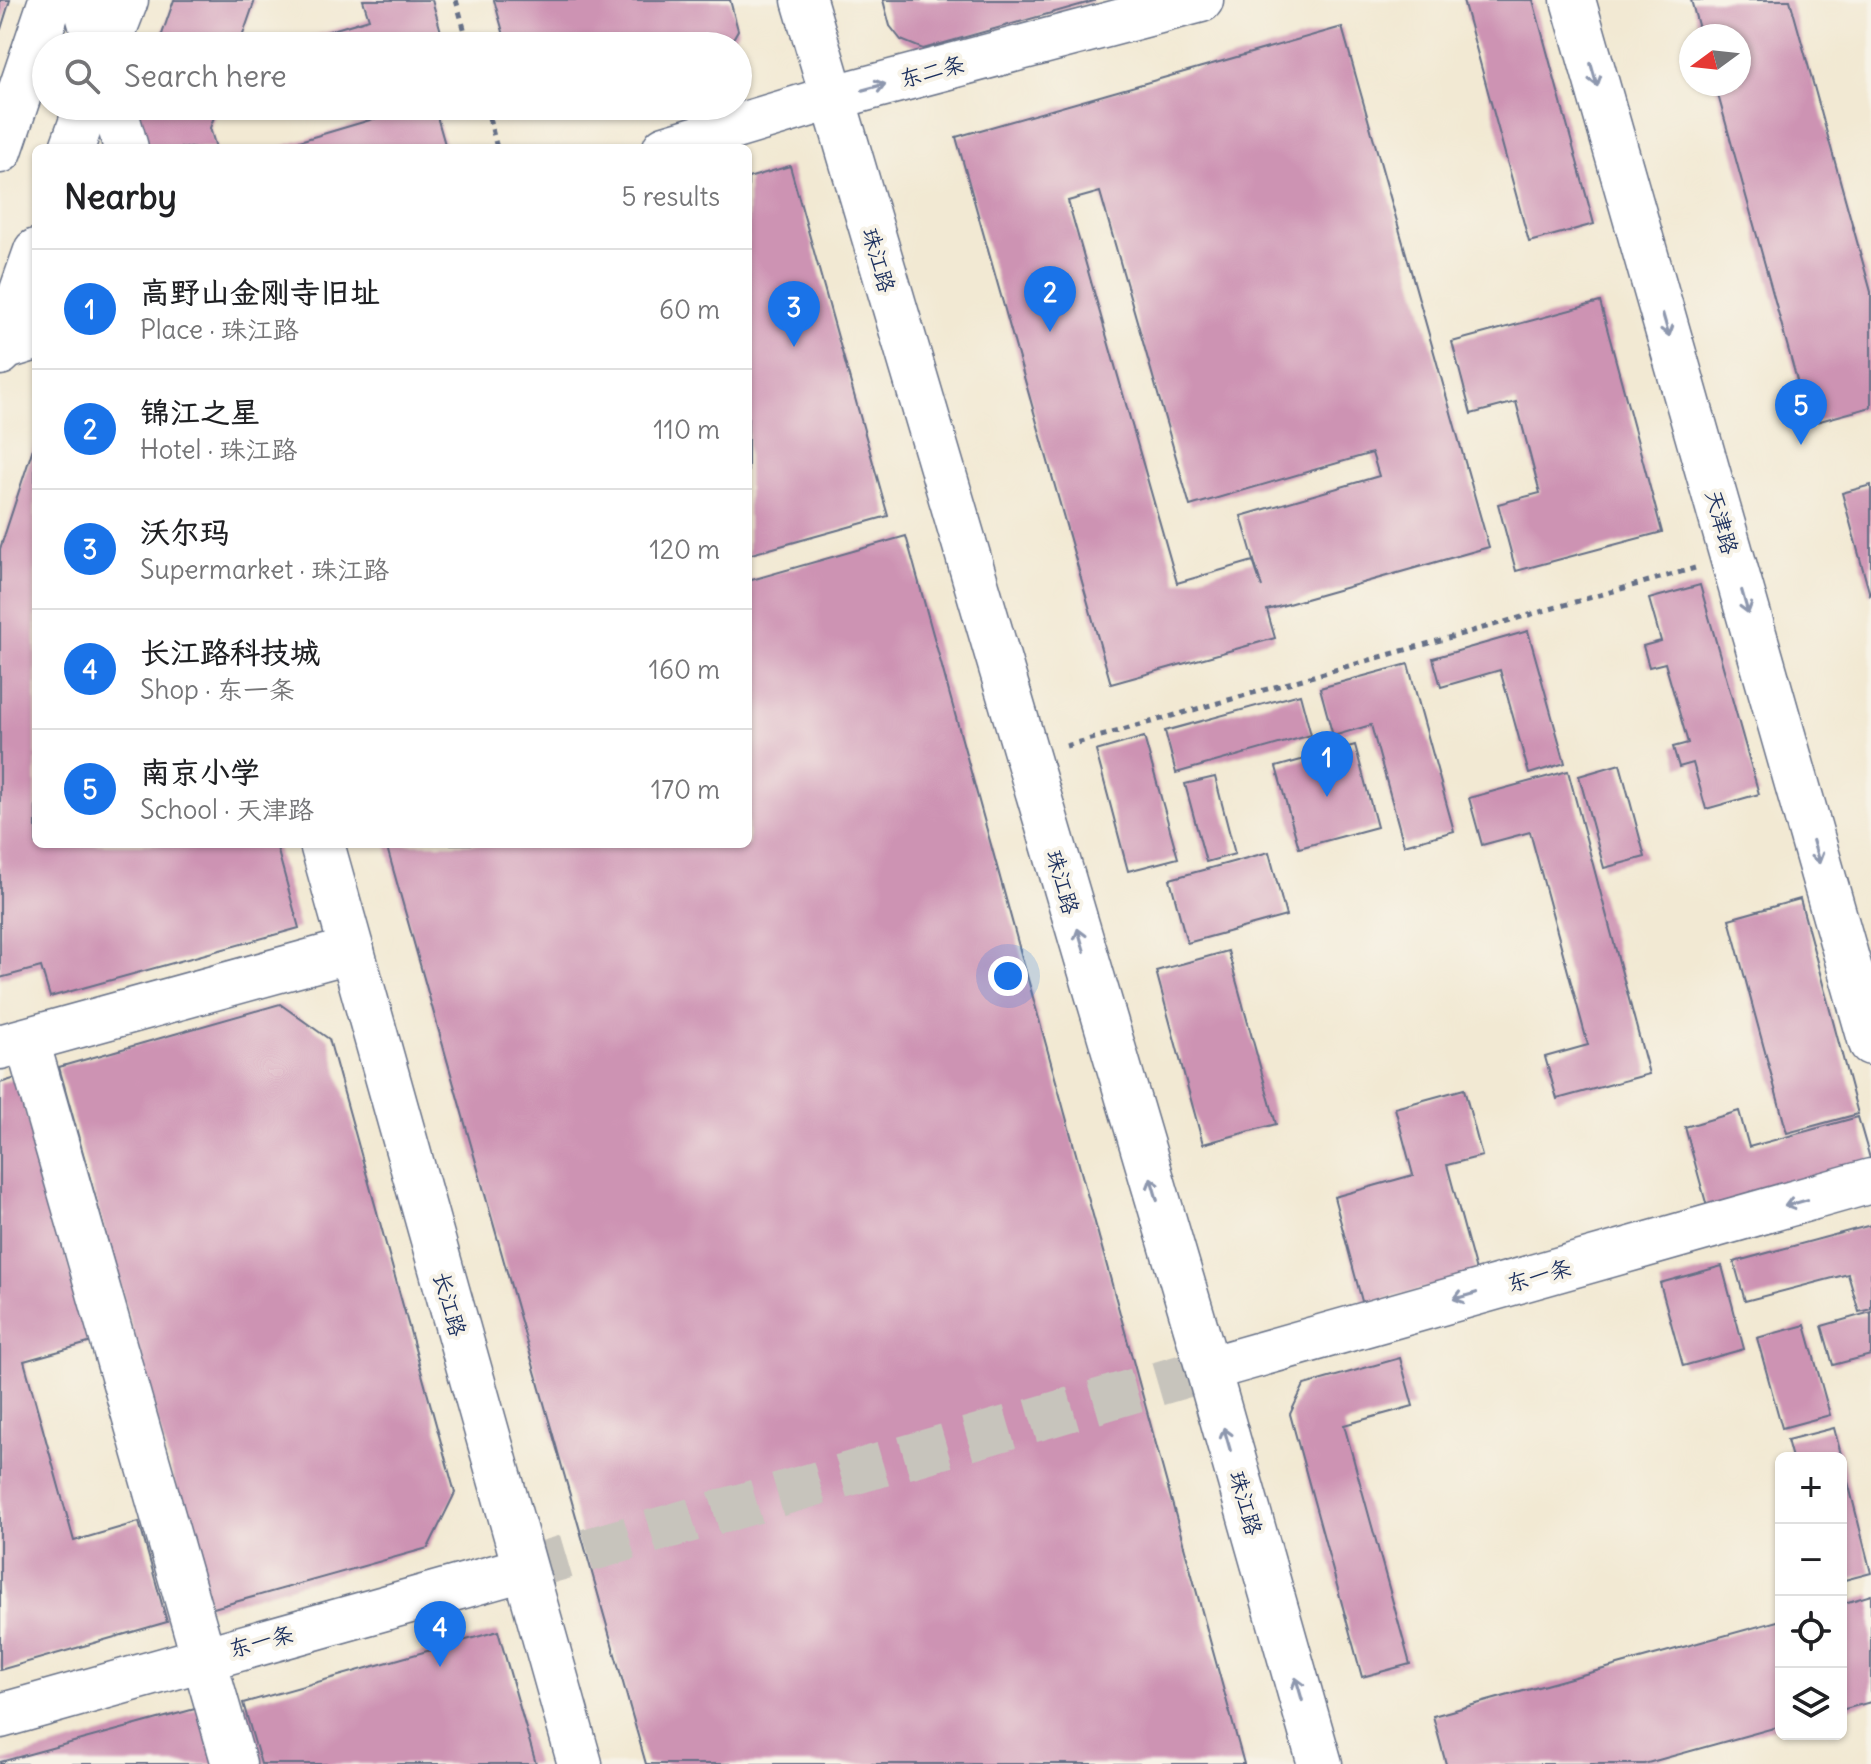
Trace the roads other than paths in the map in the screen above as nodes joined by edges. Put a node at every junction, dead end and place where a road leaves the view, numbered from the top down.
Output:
1 (51, 0) edge
2 (84, 0) edge
3 (126, 0) edge
4 (804, 0) edge
5 (1201, 0) edge
6 (1573, 0) edge
7 (40, 32) edge
8 (93, 32) edge
9 (113, 32) edge
10 (32, 56) edge
11 (831, 98) junction
12 (82, 120) edge
13 (118, 120) edge
14 (73, 144) edge
15 (125, 144) edge
16 (678, 144) edge
17 (0, 151) edge
18 (32, 266) edge
19 (10, 347) edge
20 (323, 848) edge
21 (352, 950) junction
22 (1871, 1043) edge
23 (13, 1044) edge
24 (1871, 1181) edge
25 (1208, 1369) junction
26 (524, 1569) junction
27 (204, 1657) junction
28 (0, 1716) edge
29 (234, 1764) edge
30 (580, 1764) edge
31 (1320, 1764) edge

1 - 7 street
2 - 8 street
3 - 9 street
4 - 11 street, 珠江路
11 -> 5 street, 东二条
6 -> 22 street, 天津路
10 - 17 street
11 - 16 street, 东二条
25 -> 11 street, 珠江路
12 - 14 street
13 - 15 street
18 - 19 street
20 - 21 street, 长江路
21 - 23 street
21 - 26 street, 长江路
23 - 27 street
24 -> 25 street, 东一条
31 -> 25 street, 珠江路
26 - 27 street, 东一条
26 - 30 street, 长江路
27 - 28 street, 东一条
27 - 29 street

